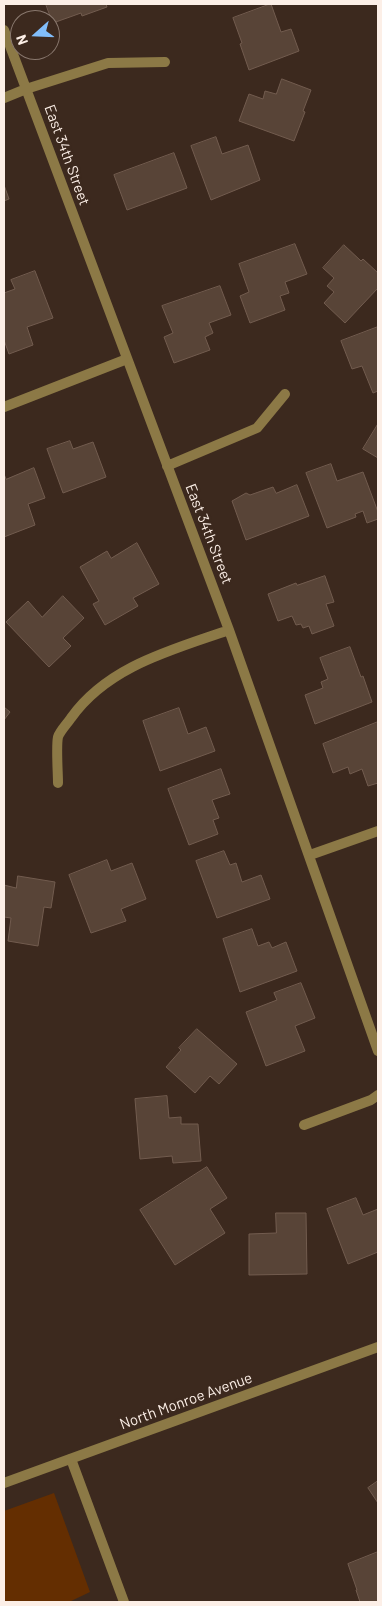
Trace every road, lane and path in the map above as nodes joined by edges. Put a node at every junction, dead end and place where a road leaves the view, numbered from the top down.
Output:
1 (4, 30) edge
2 (165, 62) dead end
3 (26, 89) junction
4 (4, 98) edge
5 (127, 359) junction
6 (285, 394) dead end
7 (4, 407) edge
8 (167, 466) junction
9 (229, 630) junction
10 (58, 784) dead end
11 (378, 831) edge
12 (310, 855) junction
13 (378, 1051) edge
14 (378, 1095) edge
15 (304, 1125) dead end
16 (378, 1347) edge
17 (70, 1459) junction
18 (4, 1483) edge
19 (124, 1602) edge

1 - 3 street, East 34th Street
2 - 3 street
3 - 4 street
3 - 5 street, East 34th Street
5 - 7 street
5 - 8 street, East 34th Street
6 - 8 street
8 - 9 street, East 34th Street
9 - 10 street
9 - 12 street, East 34th Street
11 - 12 street
12 - 13 street, East 34th Street
14 - 15 street
16 - 17 street, North Monroe Avenue
17 - 18 street, North Monroe Avenue
17 - 19 street

